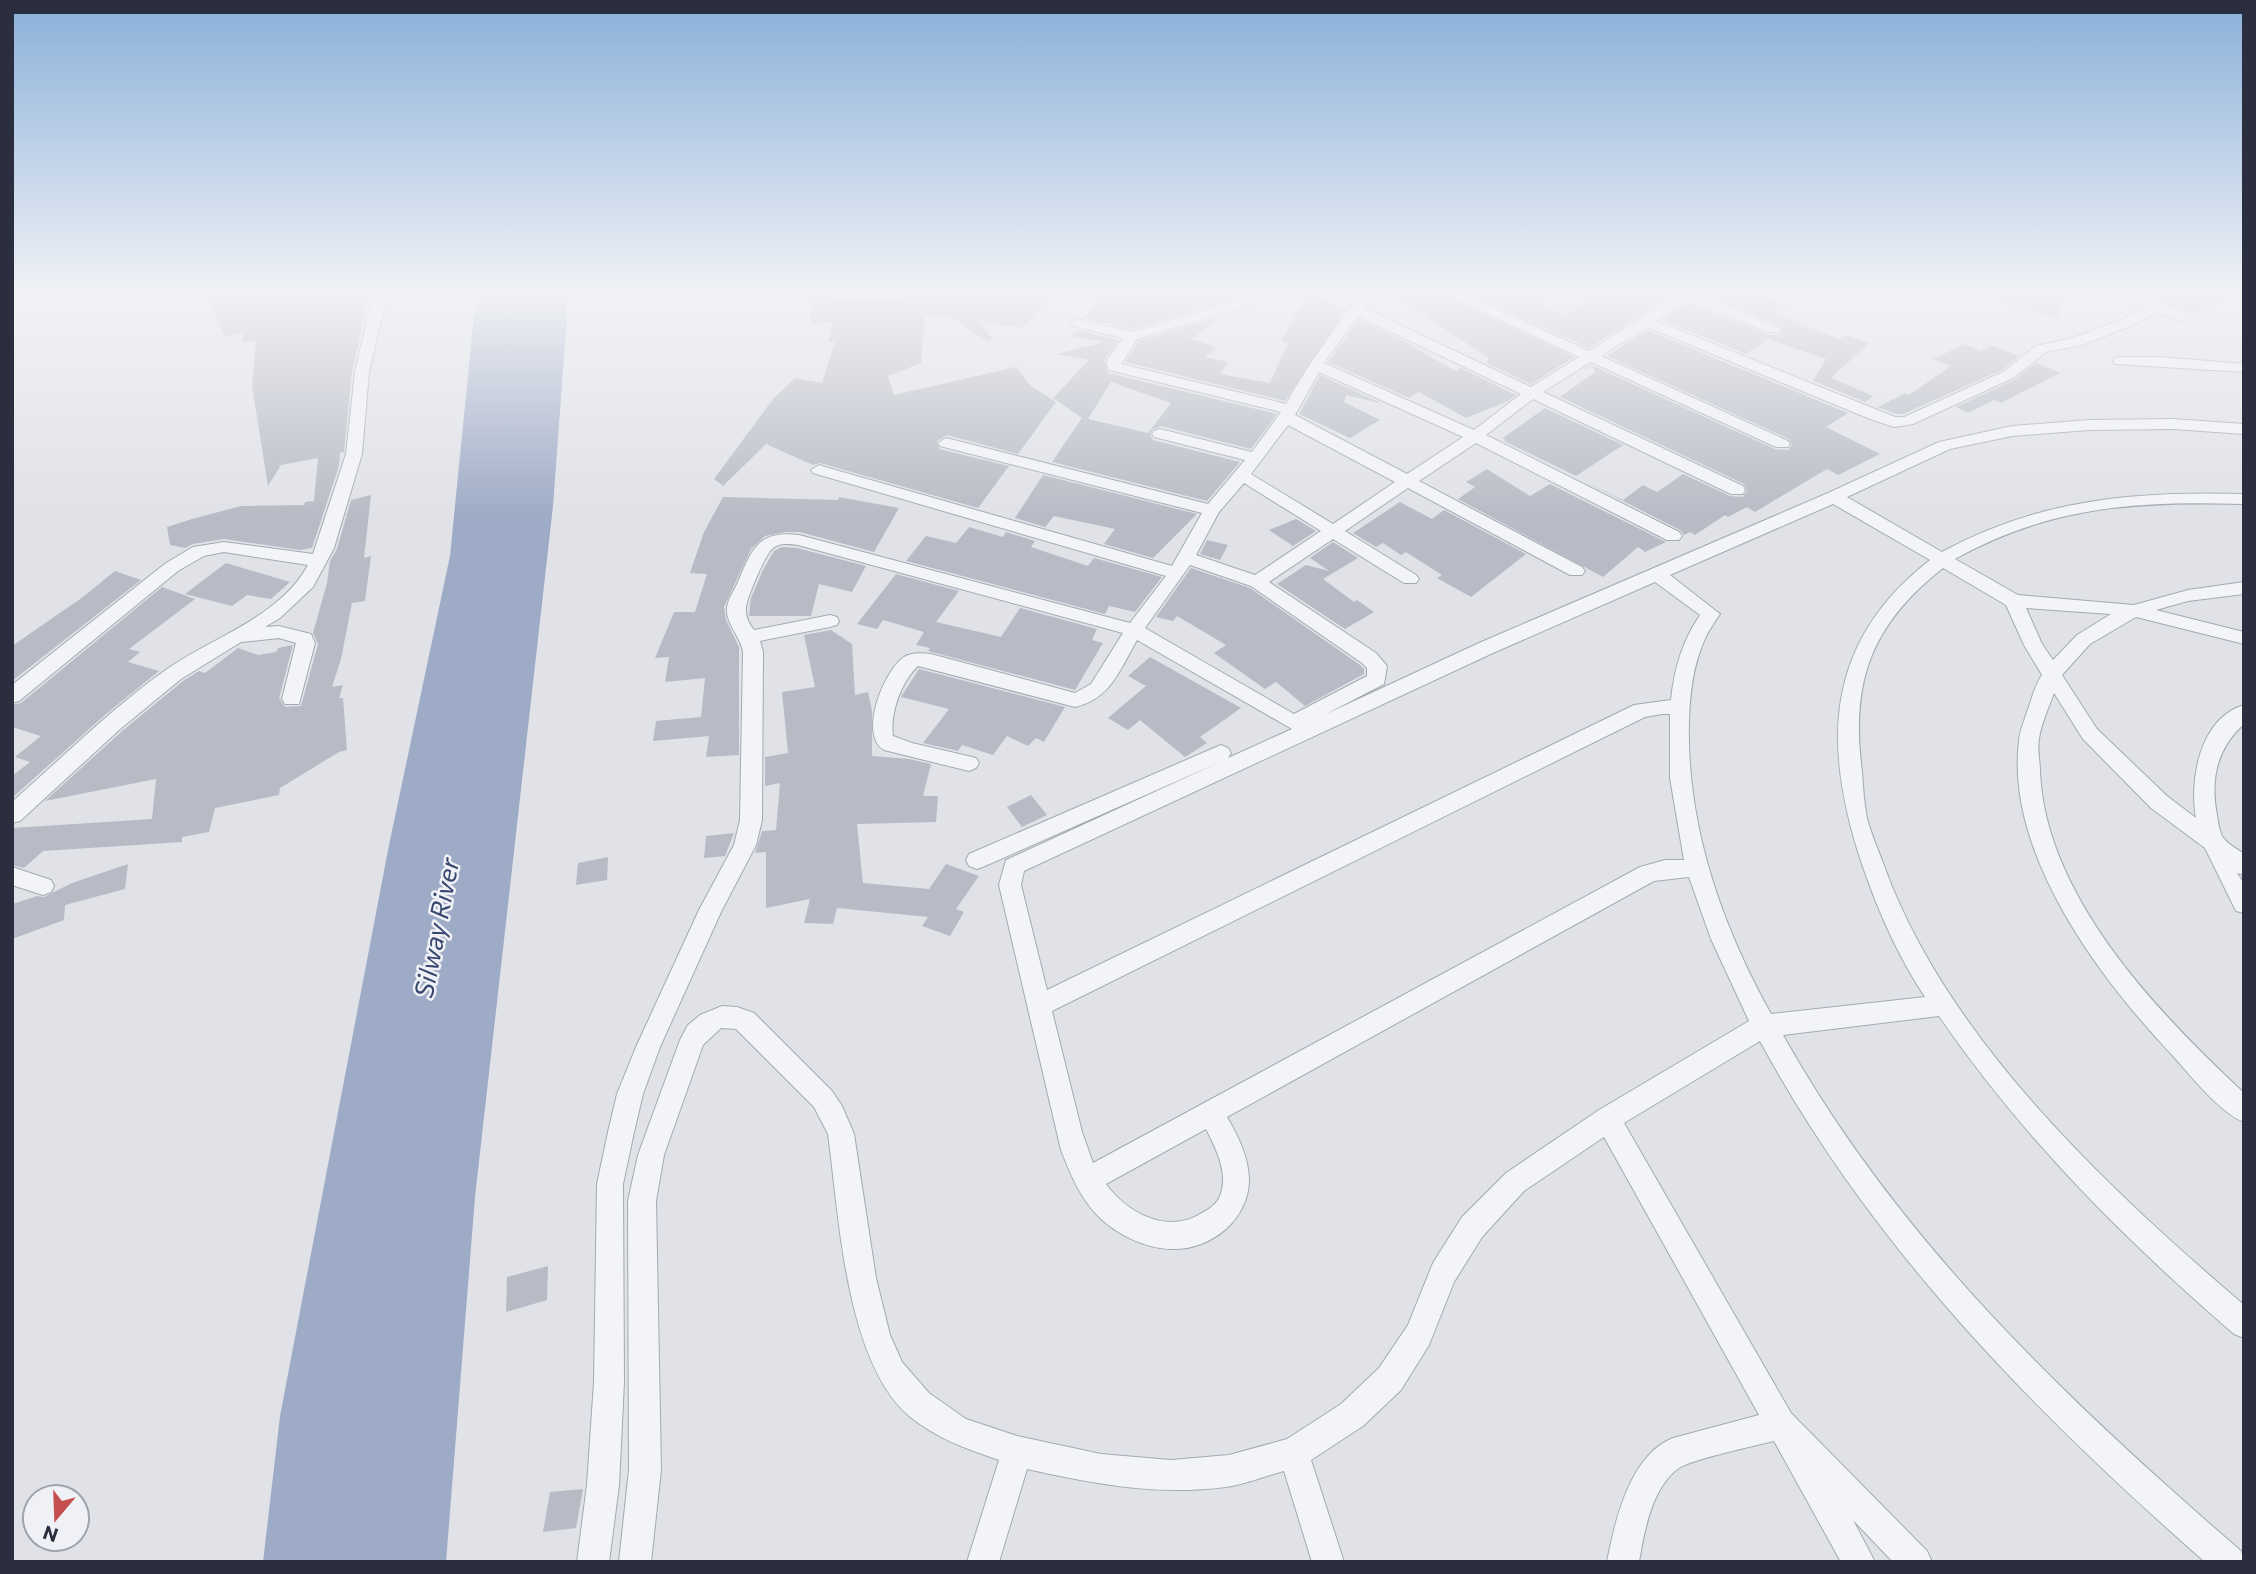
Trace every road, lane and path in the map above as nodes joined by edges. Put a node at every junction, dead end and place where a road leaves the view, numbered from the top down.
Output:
1 (363, 369) edge
2 (1123, 369) edge
3 (1313, 369) edge
4 (1323, 369) edge
5 (1488, 369) edge
6 (1568, 369) edge
7 (1619, 369) edge
8 (1762, 369) edge
9 (2015, 369) edge
10 (1532, 392) junction
11 (1287, 413) junction
12 (2244, 429) edge
13 (1160, 434) dead end
14 (1475, 436) junction
15 (946, 443) dead end
16 (1782, 444) dead end
17 (1256, 458) junction
18 (819, 470) dead end
19 (1242, 475) junction
20 (1408, 481) junction
21 (1737, 490) dead end
22 (1834, 497) junction
23 (2244, 499) edge
24 (1212, 510) junction
25 (1335, 531) junction
26 (1673, 536) dead end
27 (1942, 559) junction
28 (320, 561) junction
29 (1182, 566) junction
30 (1576, 571) dead end
31 (1656, 574) junction
32 (1410, 579) dead end
33 (1257, 582) junction
34 (2244, 588) edge
35 (2014, 601) junction
36 (2135, 611) junction
37 (830, 621) dead end
38 (1134, 630) junction
39 (750, 637) junction
40 (2244, 638) edge
41 (228, 639) junction
42 (2051, 675) junction
43 (12, 696) edge
44 (292, 699) dead end
45 (1680, 708) junction
46 (2244, 712) edge
47 (1292, 722) junction
48 (969, 763) dead end
49 (12, 815) edge
50 (2213, 844) junction
51 (977, 860) dead end
52 (2244, 866) edge
53 (1698, 868) junction
54 (12, 876) edge
55 (43, 886) dead end
56 (2244, 904) edge
57 (1944, 1004) junction
58 (1039, 1006) junction
59 (1763, 1026) junction
60 (2244, 1110) edge
61 (1211, 1113) junction
62 (1608, 1119) junction
63 (1088, 1180) junction
64 (2244, 1324) edge
65 (1781, 1424) junction
66 (1017, 1451) junction
67 (1294, 1453) junction
68 (593, 1562) edge
69 (635, 1562) edge
70 (983, 1562) edge
71 (1328, 1562) edge
72 (1623, 1562) edge
73 (1859, 1562) edge
74 (1916, 1562) edge
75 (2230, 1562) edge

1 - 28 street
2 - 11 street
3 - 11 street
4 - 14 street
5 - 10 street
6 - 10 street
7 - 16 street
8 - 9 street
10 - 14 street
10 - 21 street
11 - 17 street
11 - 20 street
12 - 22 street
13 - 17 street
14 - 20 street
14 - 26 street
15 - 24 street
17 - 19 street
18 - 29 street
19 - 24 street
19 - 25 street
20 - 25 street
20 - 30 street
22 - 27 street
22 - 31 street
23 - 27 street
24 - 29 street
25 - 32 street
25 - 33 street
27 - 35 street
27 - 57 street
28 - 41 street
28 - 43 street
29 - 33 street
29 - 38 street
31 - 45 street
31 - 58 street
33 - 47 street
34 - 36 street
35 - 36 street
35 - 42 street
36 - 40 street
36 - 42 street
37 - 39 street
38 - 39 street
38 - 47 street
38 - 48 street
39 - 68 street
41 - 44 street
41 - 49 street
42 - 50 street
42 - 60 street
45 - 53 street
45 - 58 street
46 - 50 street
47 - 51 street
50 - 52 street
50 - 56 street
53 - 59 street
53 - 61 street
54 - 55 street
57 - 59 street
57 - 64 street
58 - 63 street
59 - 62 street
59 - 75 street
61 - 63 street
61 - 63 street
62 - 65 street
62 - 67 street
65 - 72 street
65 - 73 street
65 - 74 street
66 - 67 street
66 - 69 street
66 - 70 street
67 - 71 street

